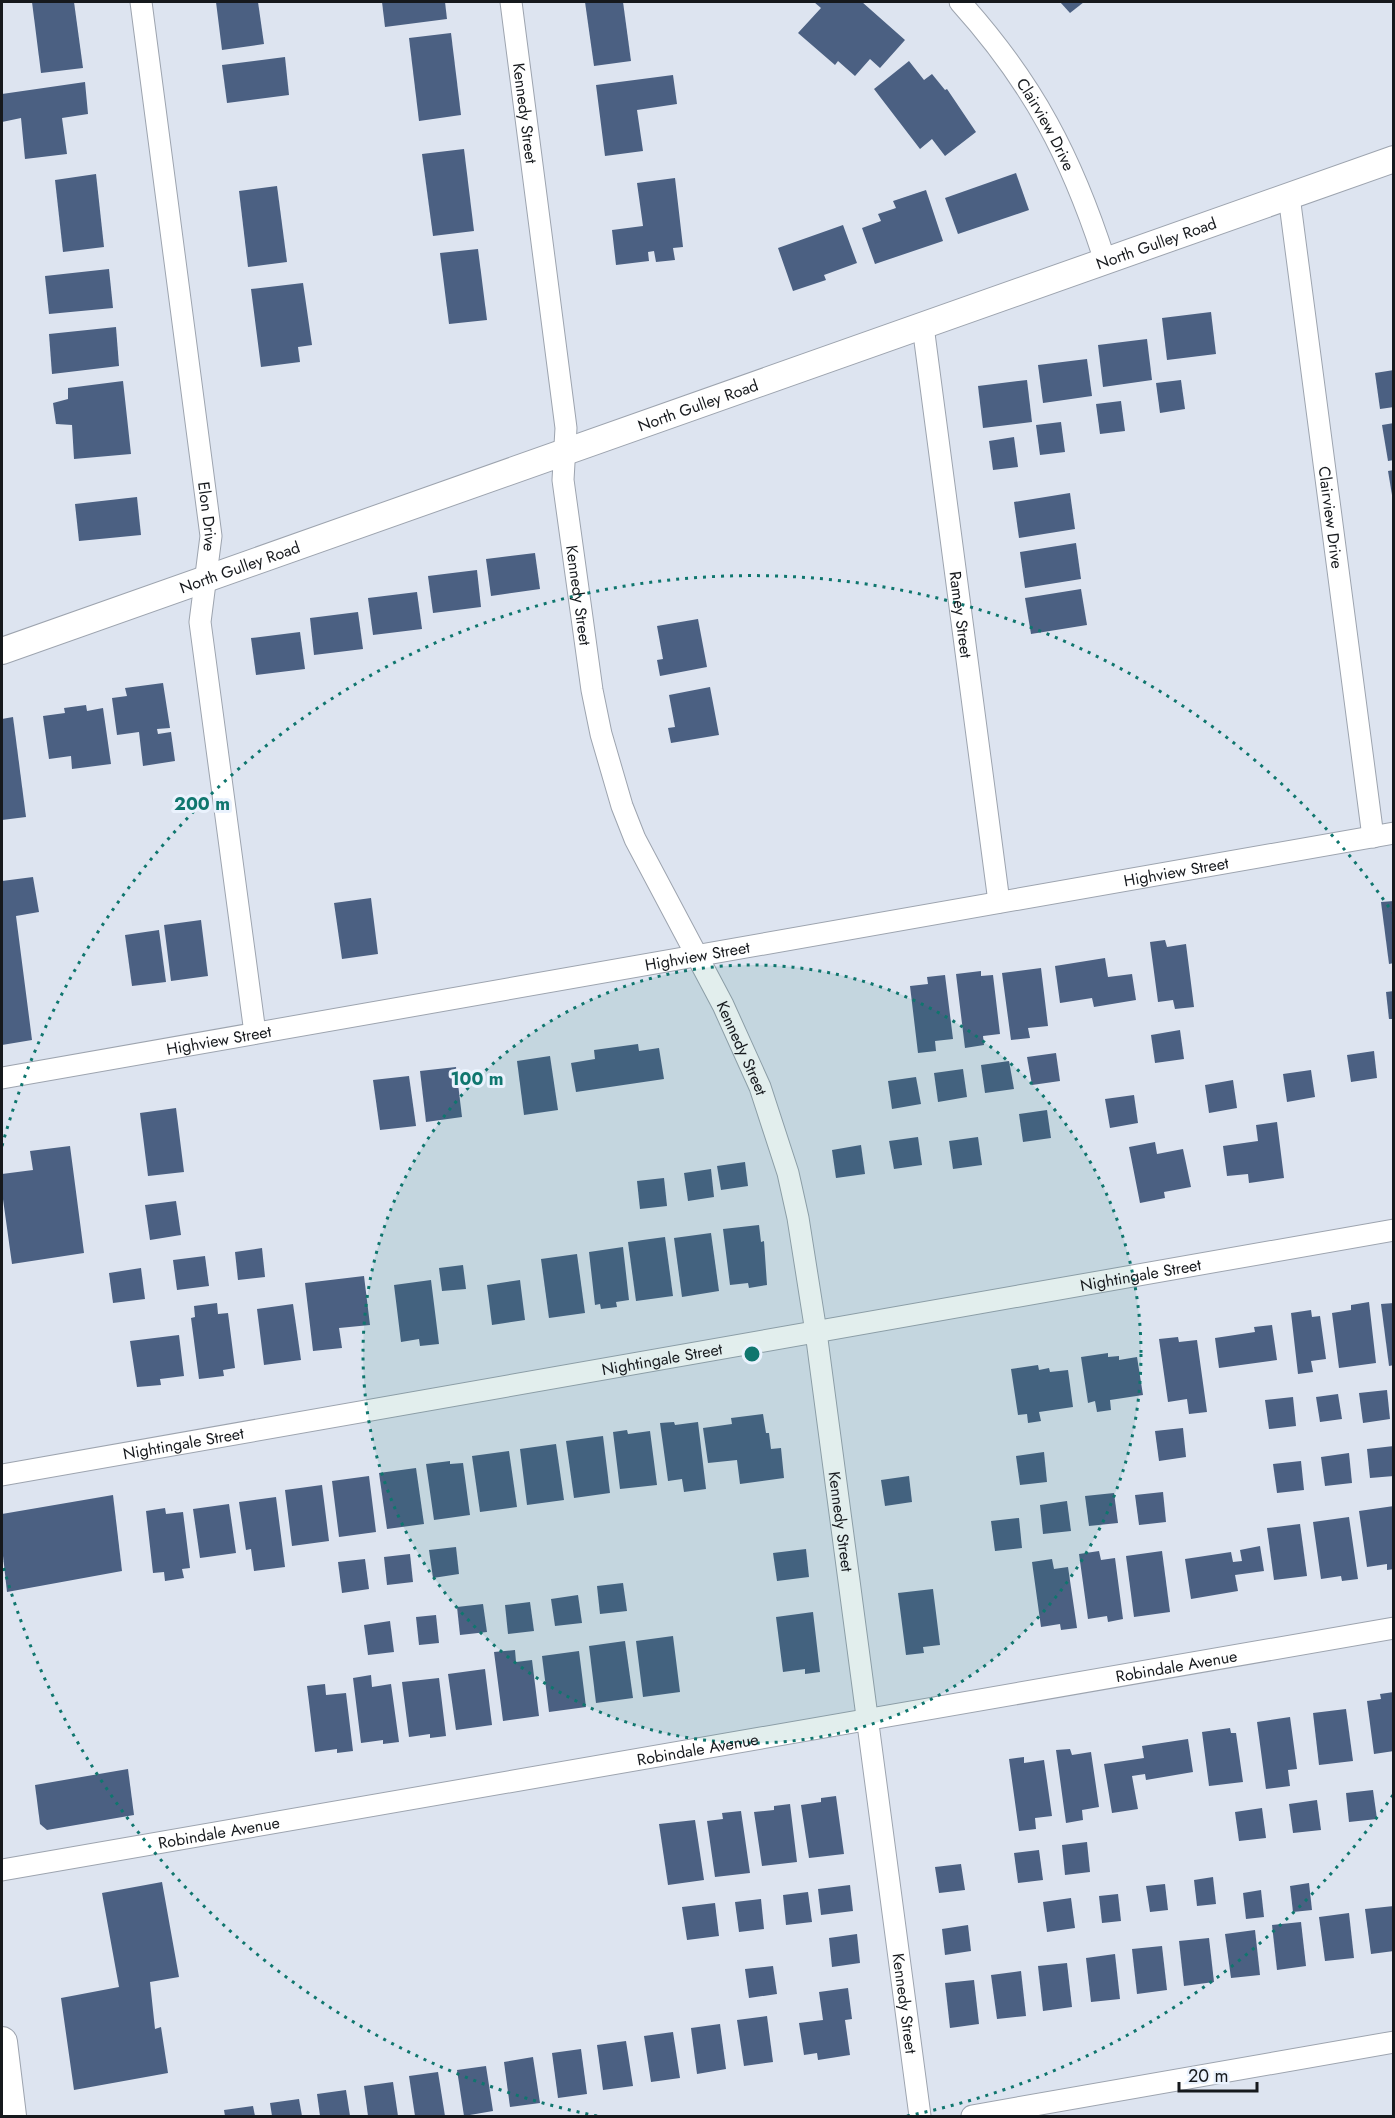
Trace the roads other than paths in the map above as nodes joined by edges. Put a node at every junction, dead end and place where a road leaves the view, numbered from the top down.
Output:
1 (141, 2) edge
2 (511, 2) edge
3 (960, 2) edge
4 (1394, 159) edge
5 (1289, 196) junction
6 (1105, 261) junction
7 (923, 326) junction
8 (564, 452) junction
9 (205, 579) junction
10 (2, 651) edge
11 (1383, 835) edge
12 (999, 902) junction
13 (695, 956) junction
14 (255, 1033) junction
15 (2, 1078) edge
16 (1394, 1230) edge
17 (816, 1332) junction
18 (2, 1475) edge
19 (1394, 1628) edge
20 (868, 1720) junction
21 (2, 1870) edge
22 (2, 2042) edge
23 (1394, 2042) edge
24 (11, 2116) edge
25 (920, 2116) edge
26 (972, 2116) edge

1 - 9 street, Elon Drive
2 - 8 street, Kennedy Street
3 - 6 street, Clairview Drive
4 - 5 street, North Gulley Road
5 - 6 street, North Gulley Road
5 - 11 street, Clairview Drive
6 - 7 street, North Gulley Road
7 - 8 street, North Gulley Road
7 - 12 street, Ramey Street
8 - 9 street, North Gulley Road
8 - 13 street, Kennedy Street
9 - 10 street, North Gulley Road
9 - 14 street, Elon Drive
11 - 12 street, Highview Street
12 - 13 street, Highview Street
13 - 14 street, Highview Street
13 - 17 street, Kennedy Street
14 - 15 street, Highview Street
16 - 17 street, Nightingale Street
17 - 18 street, Nightingale Street
17 - 20 street, Kennedy Street
19 - 20 street, Robindale Avenue
20 - 21 street, Robindale Avenue
20 - 25 street, Kennedy Street
22 - 24 main road
23 - 26 street

